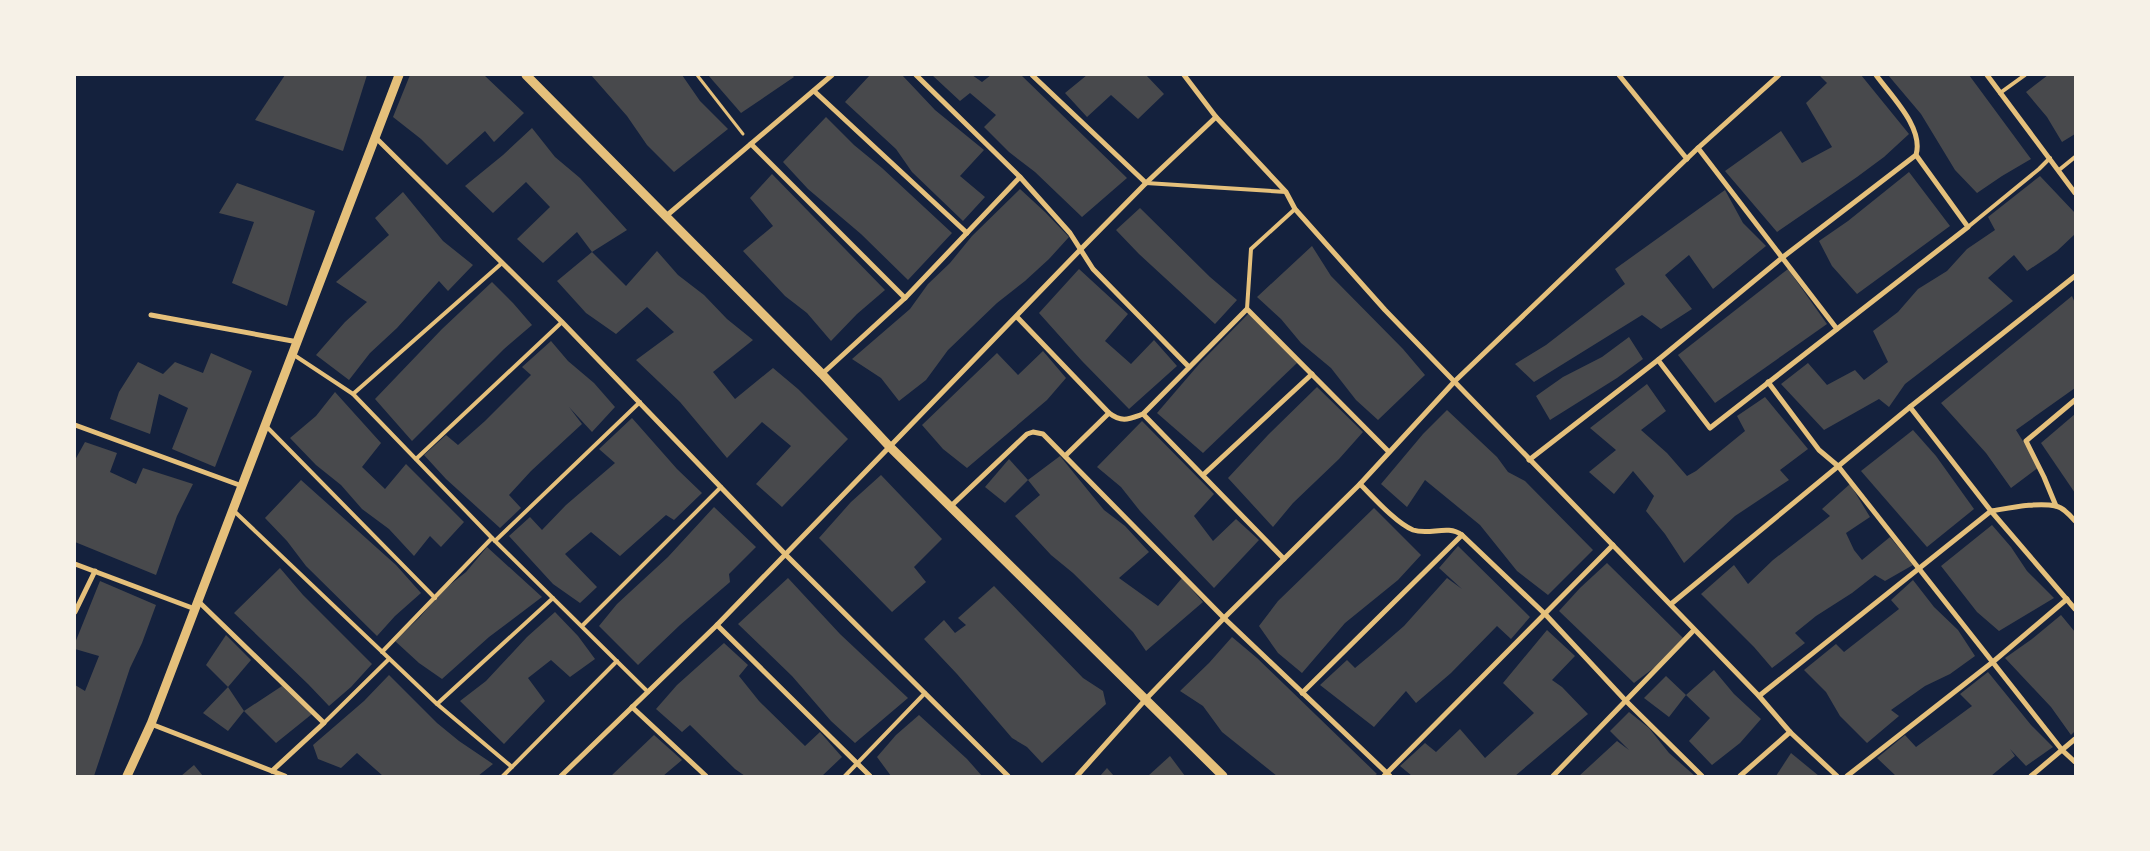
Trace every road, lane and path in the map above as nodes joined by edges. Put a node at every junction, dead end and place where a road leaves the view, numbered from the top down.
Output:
1 (399, 75) edge
2 (526, 75) edge
3 (697, 75) edge
4 (832, 75) edge
5 (916, 75) edge
6 (1032, 75) edge
7 (1184, 75) edge
8 (1620, 75) edge
9 (1779, 75) edge
10 (1876, 75) edge
11 (1987, 75) edge
12 (2025, 75) edge
13 (814, 91) junction
14 (2000, 93) junction
15 (1216, 116) junction
16 (376, 138) junction
17 (751, 144) junction
18 (1698, 148) junction
19 (1916, 155) junction
20 (2075, 157) edge
21 (2050, 158) junction
22 (1687, 159) junction
23 (2059, 170) junction
24 (1020, 177) junction
25 (1146, 183) junction
26 (1286, 192) junction
27 (2075, 193) edge
28 (1296, 209) junction
29 (664, 217) junction
30 (1968, 227) junction
31 (967, 232) junction
32 (1081, 249) junction
33 (1782, 257) junction
34 (502, 263) junction
35 (2075, 276) edge
36 (906, 298) junction
37 (1247, 309) junction
38 (151, 315) dead end
39 (1016, 317) junction
40 (562, 322) junction
41 (1838, 329) junction
42 (298, 342) junction
43 (293, 354) junction
44 (1658, 360) junction
45 (1189, 367) junction
46 (822, 374) junction
47 (1312, 374) junction
48 (1455, 381) junction
49 (1768, 382) junction
50 (353, 394) junction
51 (2075, 400) edge
52 (640, 402) junction
53 (1910, 407) junction
54 (1109, 413) junction
55 (1143, 414) junction
56 (75, 425) edge
57 (265, 425) junction
58 (889, 446) junction
59 (1390, 452) junction
60 (1065, 456) junction
61 (416, 459) junction
62 (1529, 460) junction
63 (1838, 466) junction
64 (1203, 475) junction
65 (1360, 484) junction
66 (242, 486) junction
67 (721, 487) junction
68 (2056, 506) junction
69 (950, 507) junction
70 (233, 510) junction
71 (1991, 511) junction
72 (2075, 520) edge
73 (1462, 536) junction
74 (494, 539) junction
75 (1613, 545) junction
76 (786, 555) junction
77 (1284, 559) junction
78 (75, 564) edge
79 (1918, 569) junction
80 (95, 571) junction
81 (435, 598) junction
82 (553, 598) junction
83 (2067, 599) junction
84 (1671, 604) junction
85 (197, 605) junction
86 (2075, 610) edge
87 (75, 612) edge
88 (1546, 614) junction
89 (1224, 618) junction
90 (718, 625) junction
91 (582, 626) junction
92 (1694, 630) junction
93 (382, 652) junction
94 (389, 659) junction
95 (617, 661) junction
96 (1994, 662) junction
97 (648, 692) junction
98 (925, 693) junction
99 (1302, 693) junction
100 (1759, 696) junction
101 (1145, 700) junction
102 (1625, 700) junction
103 (437, 704) junction
104 (632, 707) junction
105 (324, 723) junction
106 (151, 724) junction
107 (1790, 732) junction
108 (2075, 739) edge
109 (2062, 750) junction
110 (2075, 762) edge
111 (857, 763) junction
112 (512, 767) junction
113 (272, 771) junction
114 (1387, 775) edge
115 (127, 776) edge
116 (285, 776) edge
117 (502, 776) edge
118 (560, 776) edge
119 (706, 776) edge
120 (845, 776) edge
121 (870, 776) edge
122 (1008, 776) edge
123 (1077, 776) edge
124 (1223, 776) edge
125 (1553, 776) edge
126 (1702, 776) edge
127 (1740, 776) edge
128 (1837, 776) edge
129 (1847, 776) edge
130 (2031, 776) edge

1 - 16 street
2 - 29 street
3 - 17 path
4 - 13 street
5 - 24 street
6 - 25 street
7 - 15 street
8 - 22 street
9 - 18 street
10 - 19 street
11 - 14 street
12 - 14 lane
13 - 17 street
13 - 31 street
14 - 21 street
15 - 25 street
15 - 26 street
16 - 34 street
16 - 42 street
17 - 29 street
17 - 36 street
18 - 22 street
18 - 33 street
19 - 30 street
19 - 33 street
20 - 23 lane
21 - 23 street
21 - 30 lane
22 - 48 street
23 - 27 street
24 - 31 street
24 - 32 street
25 - 26 lane
25 - 32 street
26 - 28 street
28 - 37 lane
28 - 48 street
29 - 46 street
30 - 41 street
31 - 36 street
32 - 39 street
32 - 45 street
33 - 41 street
33 - 44 street
34 - 40 street
34 - 50 lane
35 - 53 street
36 - 46 street
37 - 45 street
37 - 47 street
38 - 42 street
39 - 54 street
39 - 58 street
40 - 52 street
40 - 61 lane
41 - 49 street
42 - 43 street
43 - 50 lane
43 - 57 street
44 - 49 street
44 - 62 street
45 - 55 street
46 - 58 street
47 - 59 street
47 - 64 street
48 - 59 street
48 - 62 street
49 - 63 street
50 - 61 lane
51 - 68 street
52 - 67 street
52 - 74 lane
53 - 63 street
53 - 71 street
54 - 55 street
54 - 60 street
55 - 64 street
56 - 66 street
57 - 66 street
57 - 81 lane
58 - 69 street
58 - 76 street
59 - 65 street
60 - 69 street
60 - 89 street
61 - 74 lane
62 - 75 street
63 - 79 street
63 - 84 street
64 - 77 street
65 - 73 street
65 - 77 street
66 - 70 street
67 - 76 street
67 - 91 lane
68 - 71 street
68 - 72 street
69 - 101 street
70 - 85 street
70 - 93 lane
71 - 79 street
71 - 83 street
73 - 88 street
73 - 99 street
74 - 81 lane
74 - 82 lane
75 - 84 street
75 - 88 street
76 - 90 street
76 - 98 street
77 - 89 street
78 - 80 street
79 - 96 street
79 - 100 street
80 - 85 street
80 - 87 street
81 - 93 lane
82 - 91 lane
82 - 103 lane
83 - 86 street
83 - 96 street
84 - 92 street
85 - 105 street
85 - 106 street
88 - 102 street
88 - 114 street
89 - 99 street
89 - 101 street
90 - 97 street
90 - 111 street
91 - 95 lane
92 - 100 street
92 - 102 street
93 - 94 lane
94 - 103 lane
94 - 105 lane
95 - 97 lane
95 - 112 lane
96 - 109 street
96 - 129 street
97 - 104 street
98 - 111 lane
98 - 122 street
99 - 114 street
100 - 107 street
101 - 123 street
101 - 124 street
102 - 125 street
102 - 126 street
103 - 112 lane
104 - 118 street
104 - 119 street
105 - 113 street
106 - 113 street
106 - 115 street
107 - 127 street
107 - 128 street
108 - 109 street
109 - 110 street
109 - 130 street
111 - 120 lane
111 - 121 street
112 - 117 lane
113 - 116 street

